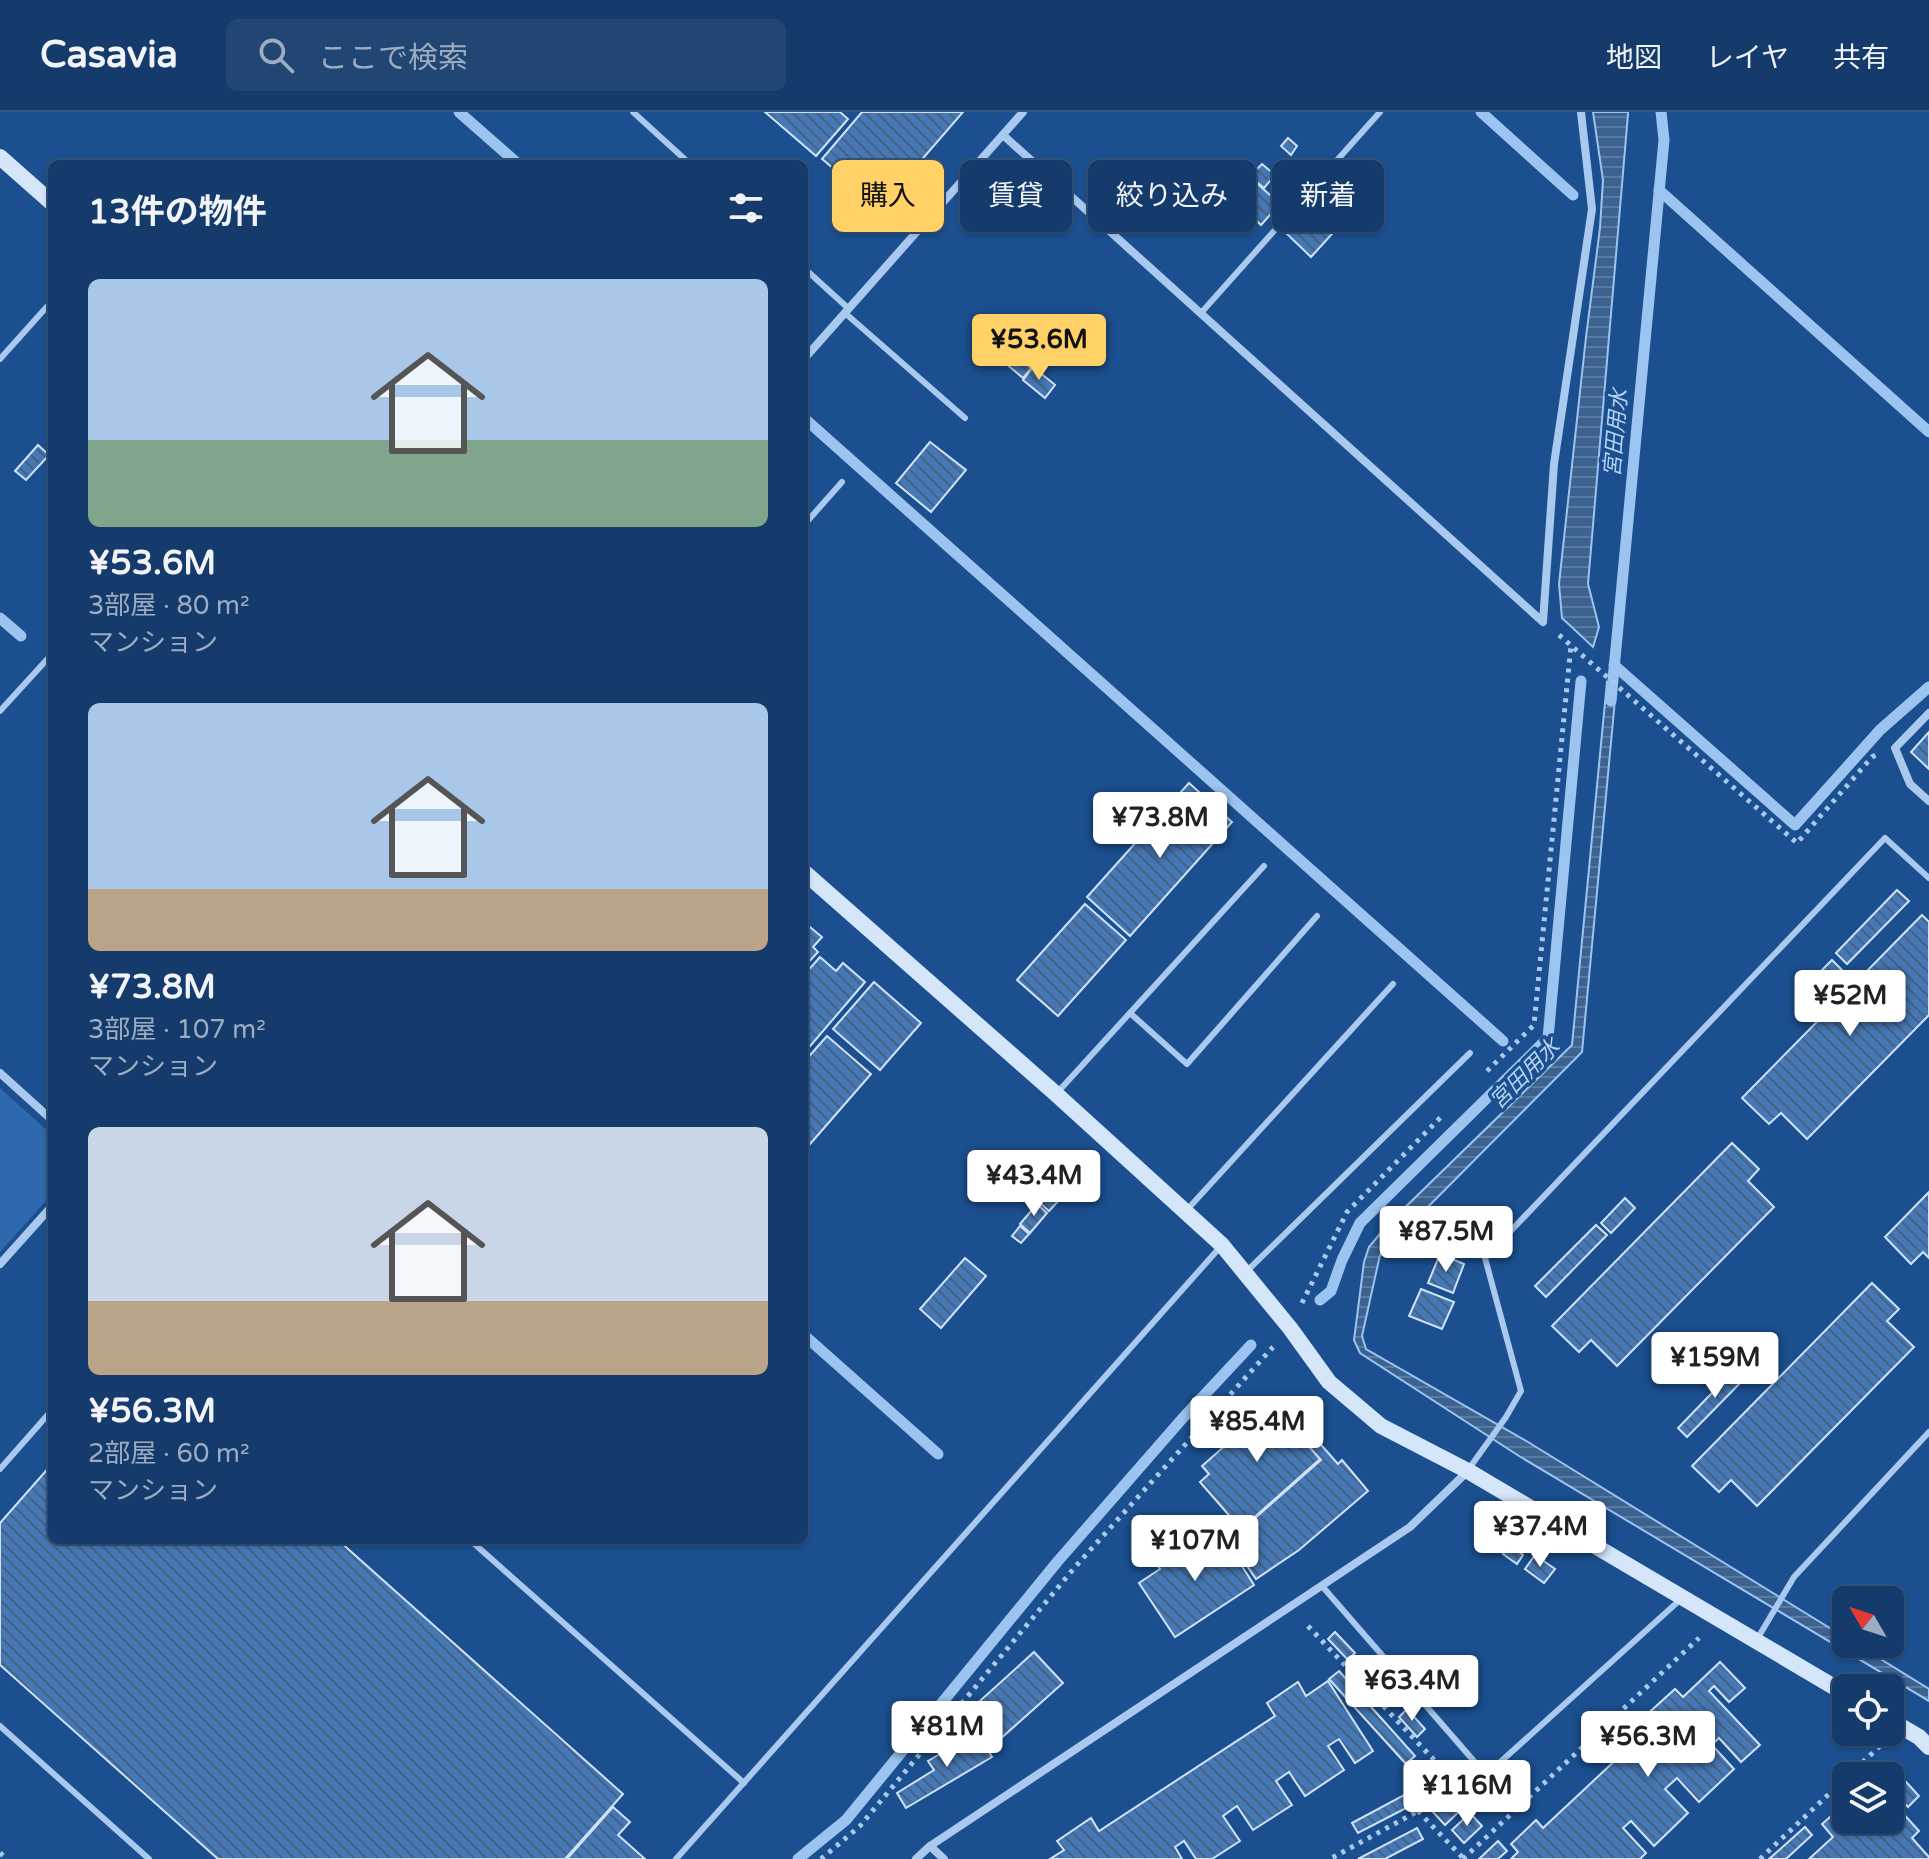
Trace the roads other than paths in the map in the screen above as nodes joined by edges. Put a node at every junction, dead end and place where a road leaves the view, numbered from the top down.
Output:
1 (633, 112) edge
2 (1023, 112) edge
3 (1380, 112) edge
4 (1581, 112) edge
5 (1003, 135) junction
6 (0, 157) edge
7 (686, 160) edge
8 (48, 199) edge
9 (808, 272) edge
10 (48, 305) edge
11 (847, 311) junction
12 (1201, 313) junction
13 (808, 355) edge
14 (0, 359) edge
15 (965, 418) dead end
16 (842, 482) dead end
17 (808, 520) edge
18 (48, 658) edge
19 (0, 711) edge
20 (1929, 713) edge
21 (1929, 801) edge
22 (1264, 866) dead end
23 (808, 876) edge
24 (1929, 878) edge
25 (1317, 916) dead end
26 (1393, 984) dead end
27 (1130, 1013) junction
28 (1470, 1053) dead end
29 (0, 1073) edge
30 (1056, 1094) junction
31 (48, 1116) edge
32 (48, 1210) edge
33 (1185, 1212) junction
34 (1222, 1245) junction
35 (0, 1264) edge
36 (1245, 1273) junction
37 (48, 1415) edge
38 (1929, 1432) edge
39 (0, 1469) edge
40 (1468, 1471) junction
41 (475, 1544) edge
42 (1322, 1586) junction
43 (1683, 1598) junction
44 (1756, 1641) junction
45 (1832, 1686) edge
46 (0, 1726) edge
47 (1904, 1728) edge
48 (1929, 1747) edge
49 (744, 1783) junction
50 (930, 1846) junction
51 (149, 1859) edge
52 (676, 1859) edge
53 (916, 1859) edge
54 (944, 1859) edge

1 - 7 lane
2 - 5 street
3 - 12 lane
4 - 12 street
5 - 11 street
5 - 12 street
6 - 8 street
9 - 11 lane
10 - 14 lane
11 - 13 street
11 - 15 lane
16 - 17 lane
18 - 19 lane
20 - 21 street
22 - 27 lane
23 - 30 street
24 - 40 lane
25 - 27 lane
26 - 33 lane
27 - 30 lane
28 - 36 lane
29 - 31 street
30 - 33 street
32 - 35 street
33 - 34 street
34 - 36 street
34 - 49 lane
36 - 40 street
37 - 39 lane
38 - 44 lane
40 - 42 street
40 - 43 street
41 - 49 lane
42 - 43 lane
42 - 50 street
43 - 44 street
44 - 45 street
46 - 51 lane
47 - 48 street
49 - 52 lane
50 - 53 street
50 - 54 street

